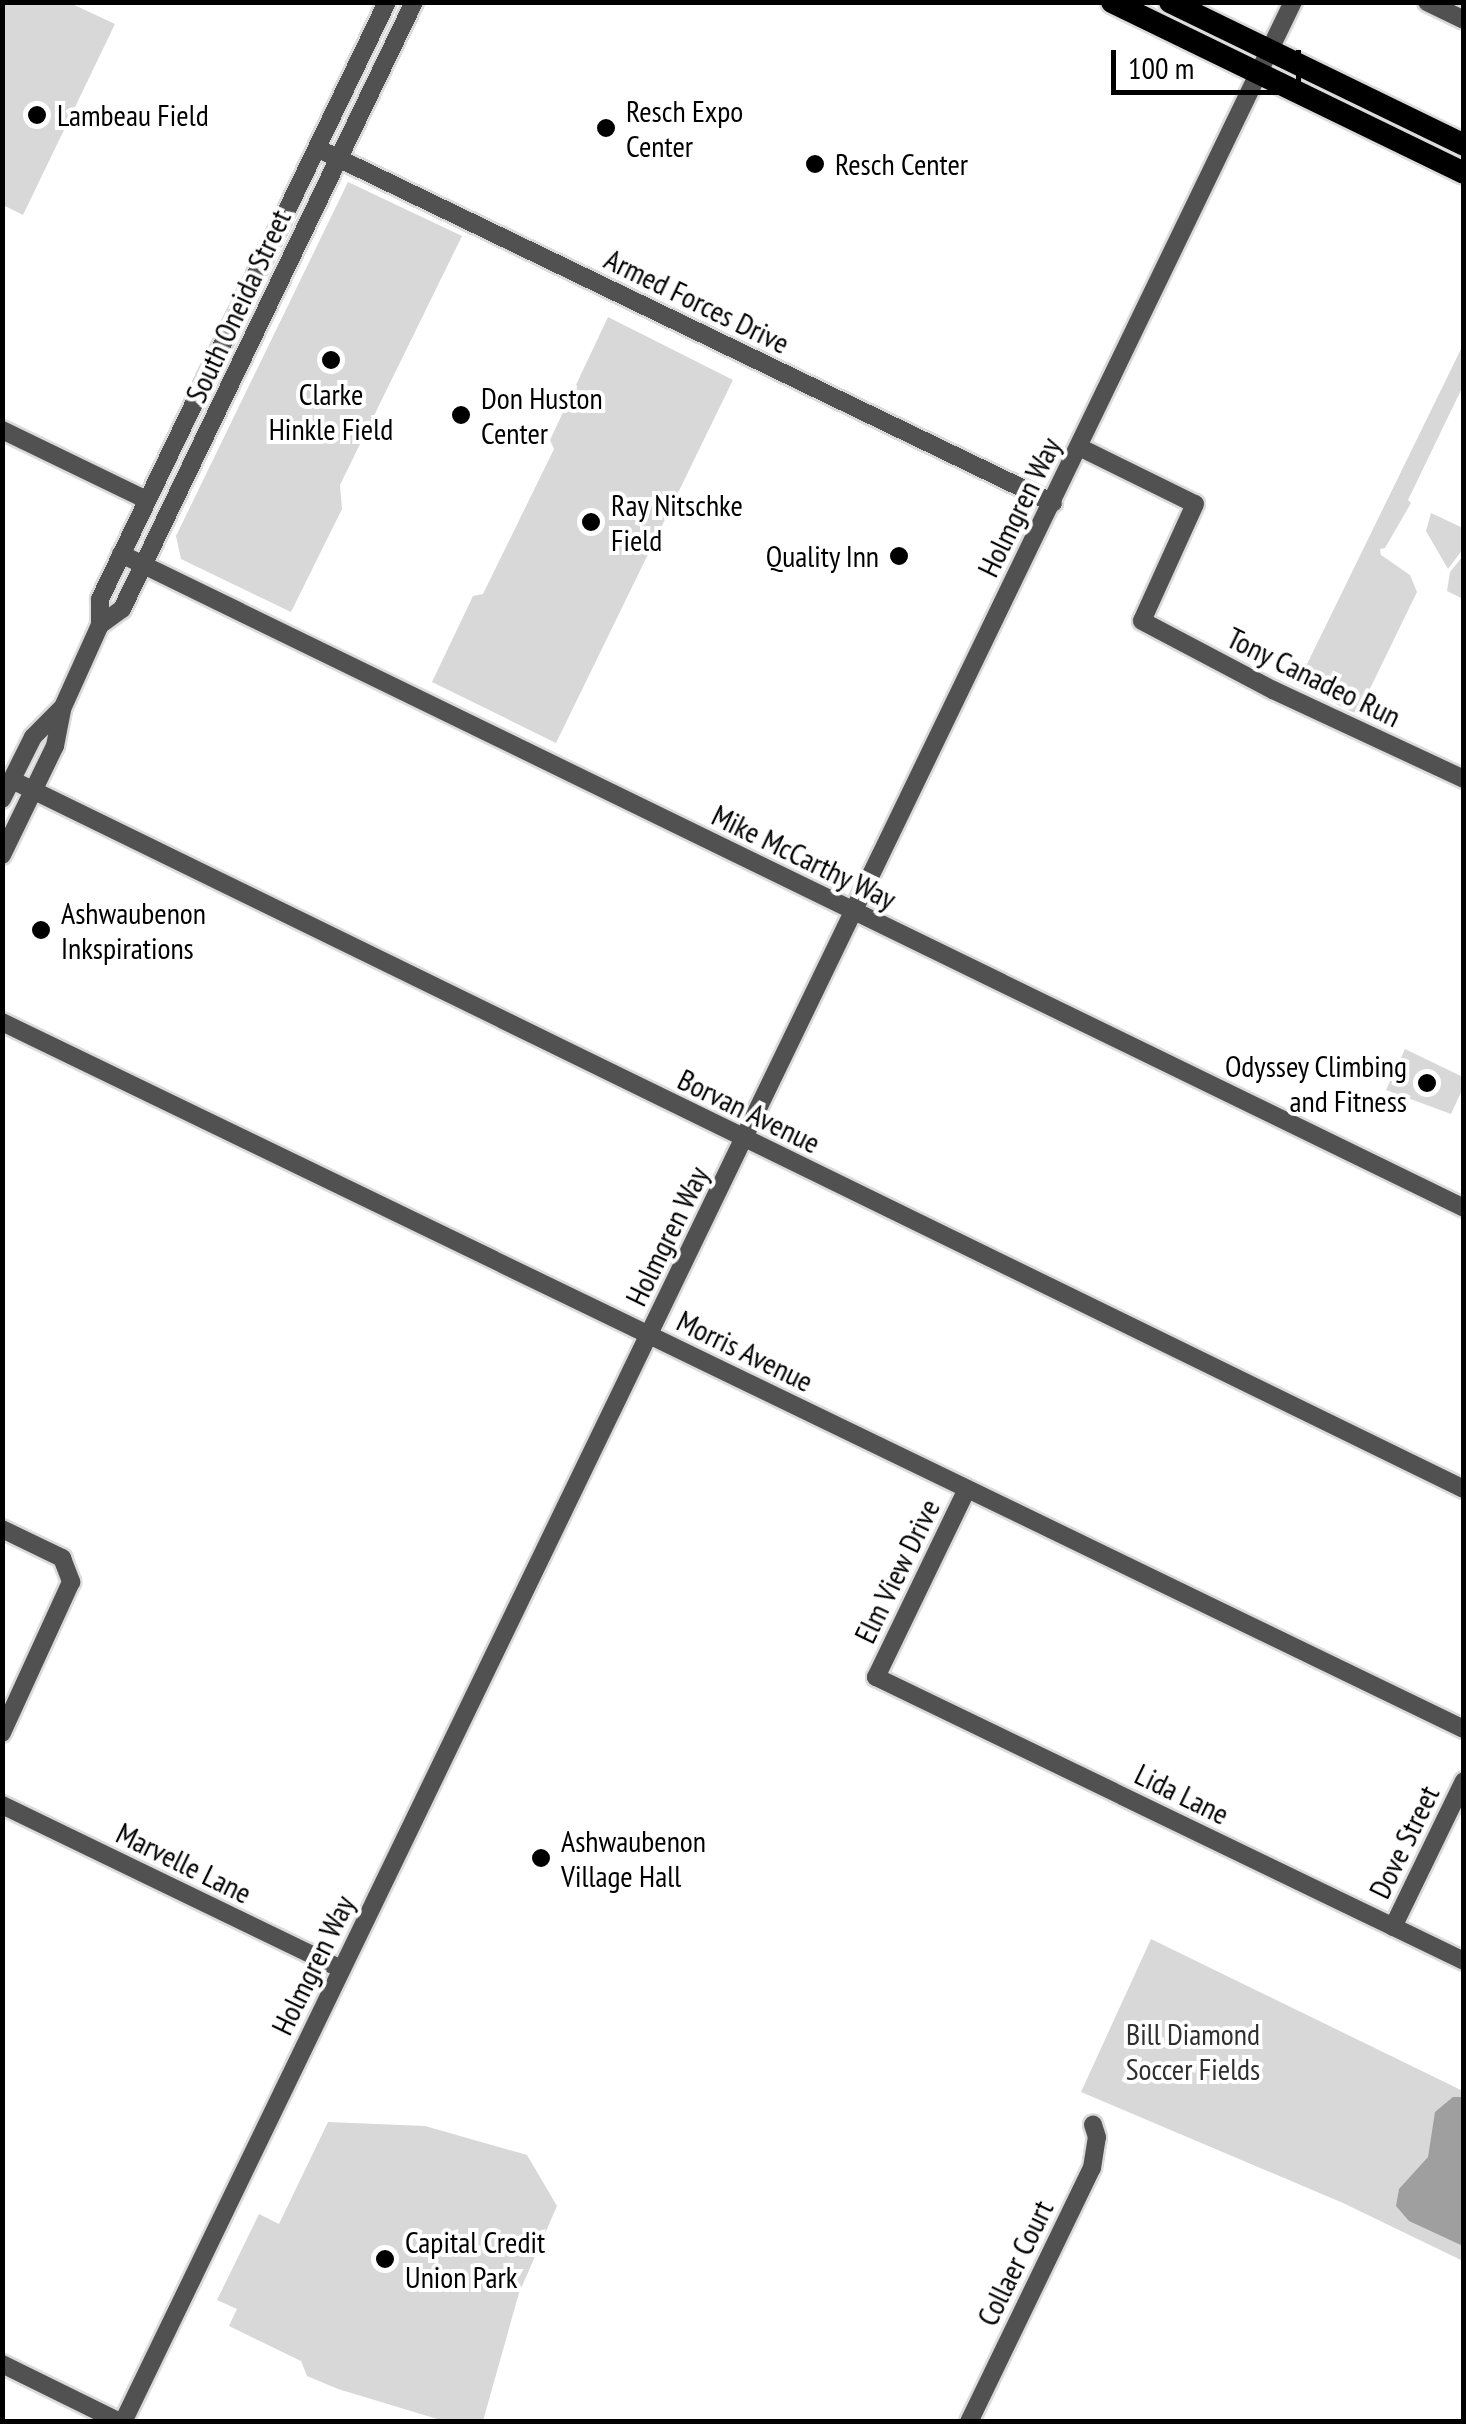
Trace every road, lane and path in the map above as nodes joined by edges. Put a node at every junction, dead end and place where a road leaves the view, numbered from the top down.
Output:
1 (387, 2) edge
2 (414, 2) edge
3 (1112, 2) edge
4 (1170, 2) edge
5 (1293, 2) edge
6 (1427, 2) edge
7 (1464, 20) edge
8 (1268, 50) junction
9 (1257, 74) junction
10 (1464, 146) edge
11 (318, 148) junction
12 (339, 158) junction
13 (1464, 174) edge
14 (2, 430) edge
15 (1079, 447) junction
16 (147, 500) junction
17 (1052, 502) junction
18 (121, 554) junction
19 (143, 565) junction
20 (100, 625) junction
21 (62, 709) junction
22 (1464, 779) edge
23 (12, 780) junction
24 (34, 792) junction
25 (2, 799) edge
26 (2, 855) edge
27 (854, 912) junction
28 (2, 1022) edge
29 (744, 1139) junction
30 (1464, 1208) edge
31 (649, 1335) junction
32 (967, 1489) junction
33 (1464, 1489) edge
34 (2, 1529) edge
35 (876, 1677) joint
36 (1464, 1729) edge
37 (2, 1732) edge
38 (1464, 1782) edge
39 (2, 1806) edge
40 (1393, 1927) junction
41 (1464, 1961) edge
42 (342, 1970) junction
43 (1094, 2125) dead end
44 (2, 2364) edge
45 (121, 2422) edge
46 (968, 2422) edge

1 - 11 street, South Oneida Street
2 - 12 street, South Oneida Street
3 - 9 main road
4 - 8 main road
5 - 8 street, Holmgren Way
6 - 7 street
8 - 9 street, Holmgren Way
8 - 10 main road
9 - 13 main road
9 - 15 street, Holmgren Way
11 - 12 street, Armed Forces Drive
11 - 16 street, South Oneida Street
12 - 17 street, Armed Forces Drive
12 - 19 street, South Oneida Street
14 - 16 street
15 - 17 street, Holmgren Way
15 - 22 street, Tony Canadeo Run
16 - 18 street, South Oneida Street
17 - 27 street, Holmgren Way
18 - 19 street, Mike McCarthy Way
18 - 20 street, South Oneida Street
19 - 20 street, South Oneida Street
19 - 27 street, Mike McCarthy Way
20 - 21 street, South Oneida Street
21 - 23 street, South Oneida Street
21 - 24 street, South Oneida Street
23 - 24 street, Borvan Avenue
23 - 25 street, South Oneida Street
24 - 26 street, South Oneida Street
24 - 29 street, Borvan Avenue
27 - 29 street, Holmgren Way
27 - 30 street, Mike McCarthy Way
28 - 31 street, Morris Avenue
29 - 31 street, Holmgren Way
29 - 33 street, Borvan Avenue
31 - 32 street, Morris Avenue
31 - 42 street, Holmgren Way
32 - 35 street, Elm View Drive
32 - 36 street, Morris Avenue
34 - 37 street
35 - 40 street, Lida Lane
38 - 40 street, Dove Street
39 - 42 street, Marvelle Lane
40 - 41 street, Lida Lane
42 - 45 street, Holmgren Way
43 - 46 street, Collaer Court
44 - 45 street

